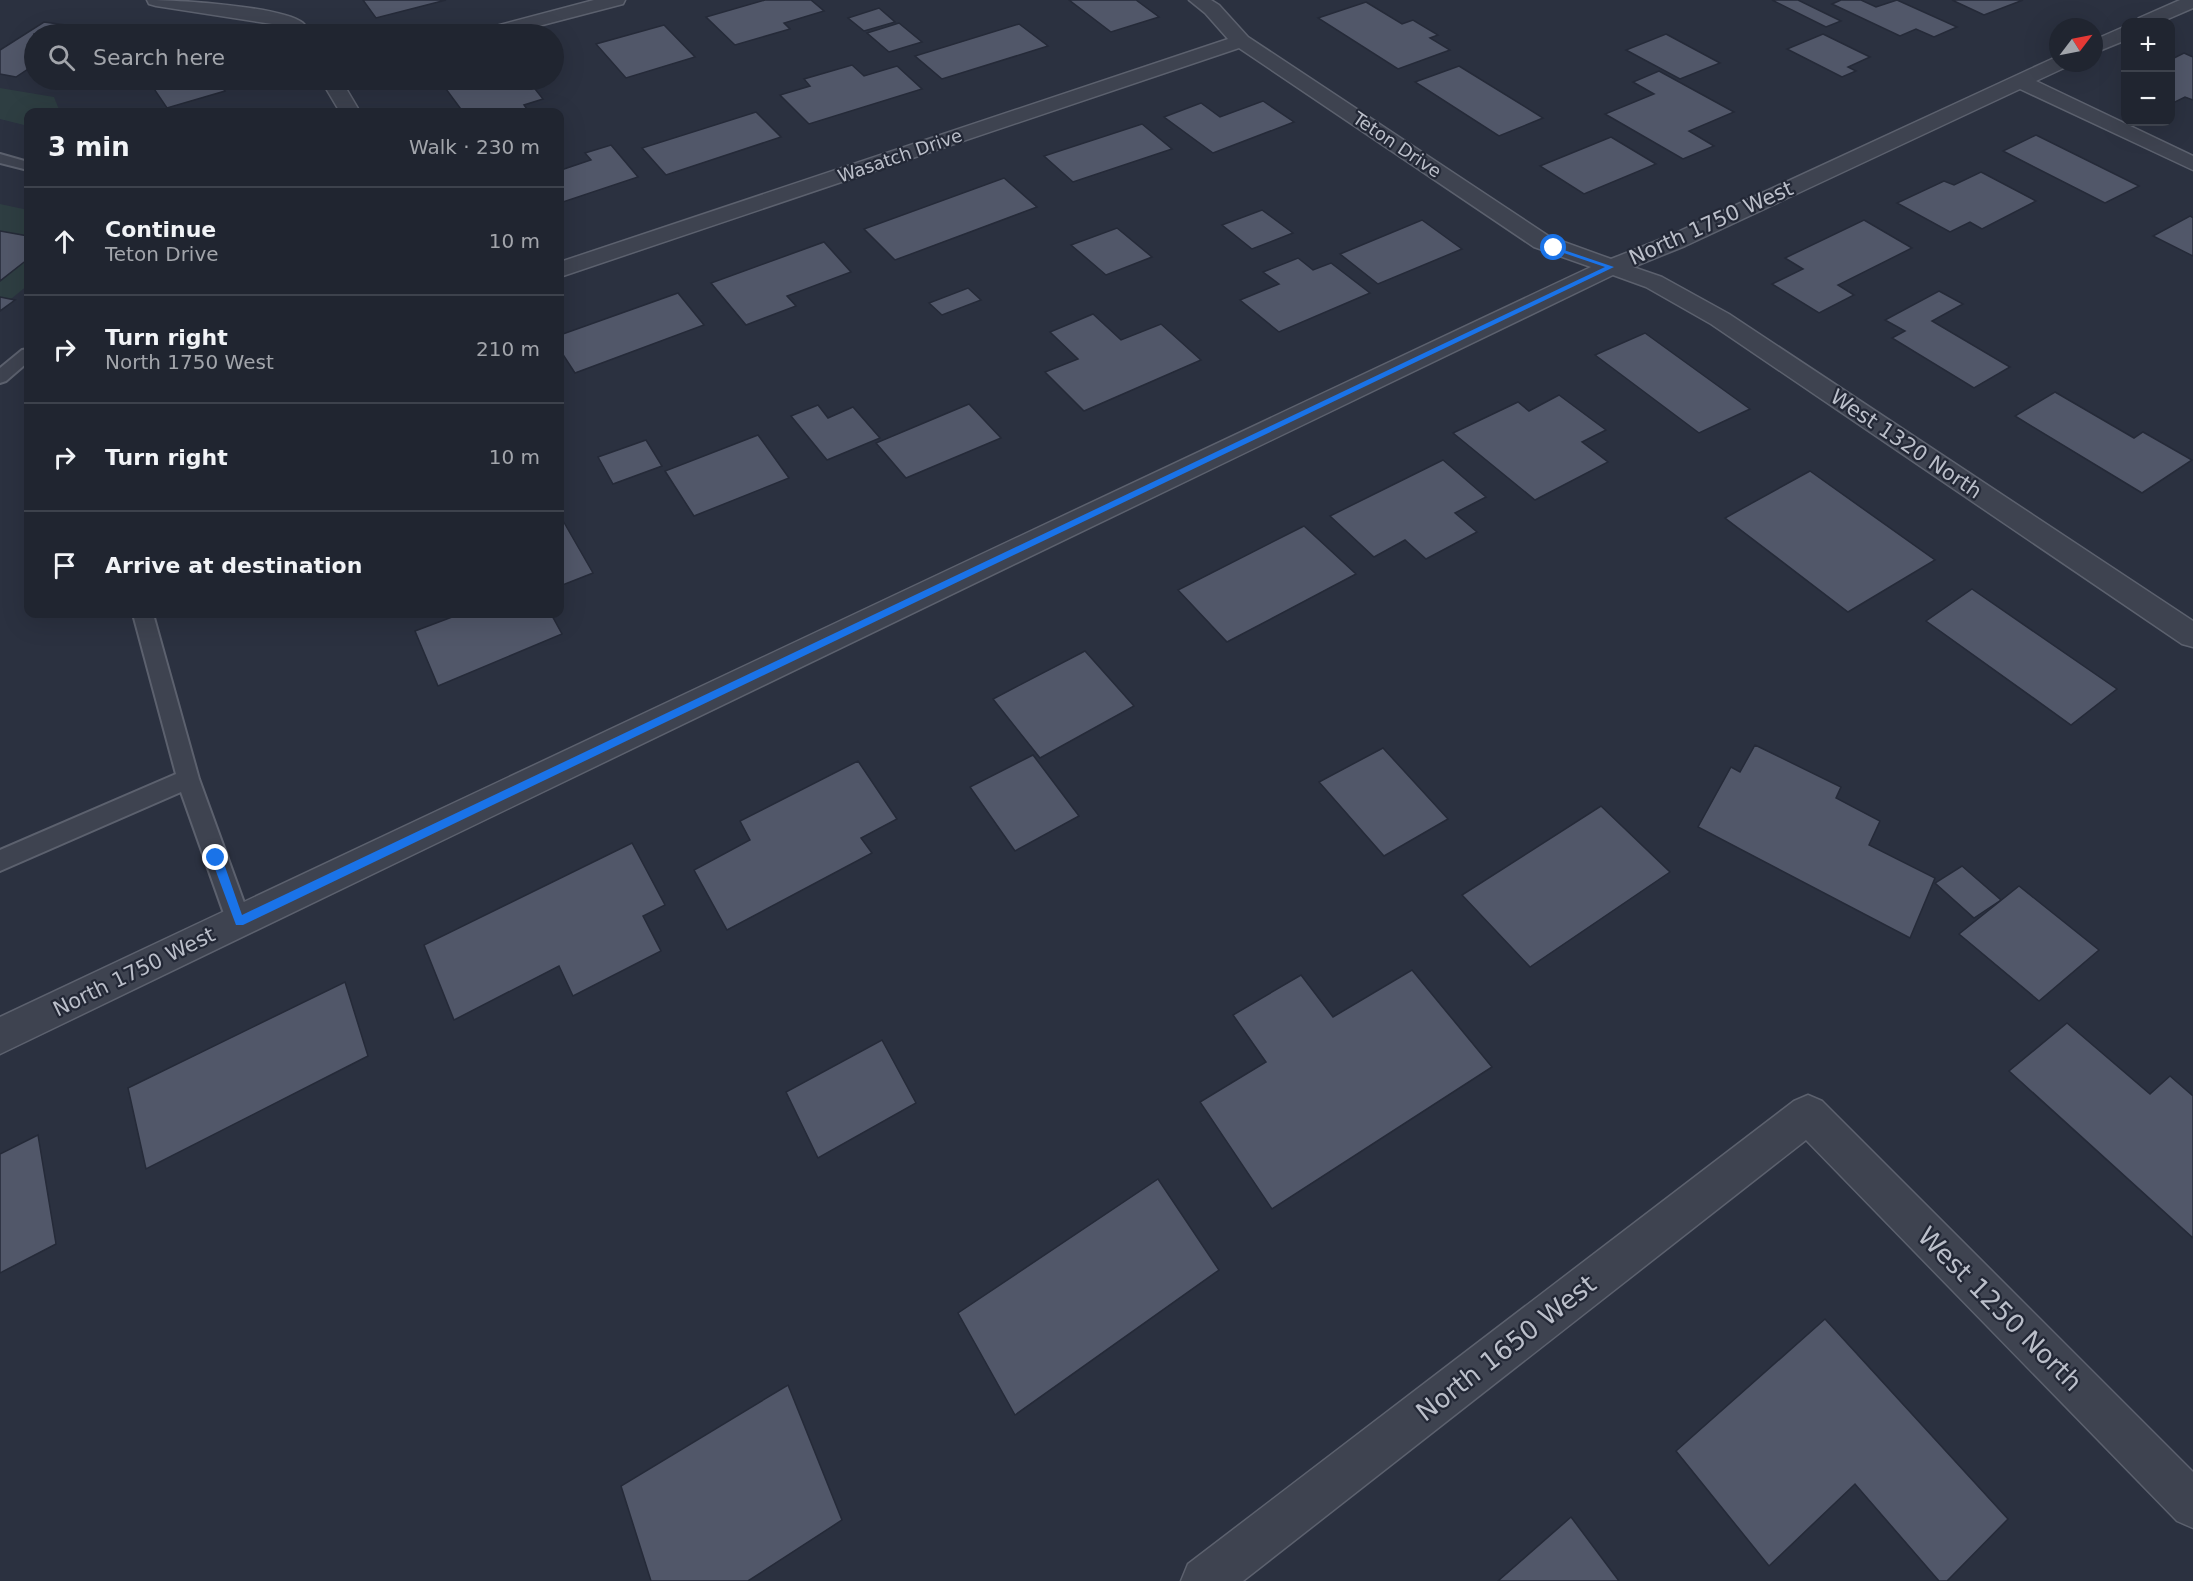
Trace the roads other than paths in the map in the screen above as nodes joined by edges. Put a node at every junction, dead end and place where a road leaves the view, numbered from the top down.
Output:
1 (156, 0) edge
2 (616, 0) edge
3 (1198, 0) edge
4 (2193, 1) edge
5 (2155, 18) edge
6 (290, 24) edge
7 (526, 24) edge
8 (2121, 34) edge
9 (1241, 41) junction
10 (2103, 43) edge
11 (2049, 68) edge
12 (2020, 81) junction
13 (337, 90) edge
14 (348, 108) edge
15 (0, 158) edge
16 (2193, 164) edge
17 (24, 165) edge
18 (1611, 267) junction
19 (564, 269) edge
20 (24, 357) edge
21 (0, 377) edge
22 (144, 618) edge
23 (2193, 636) edge
24 (188, 778) junction
25 (0, 861) edge
26 (239, 922) junction
27 (0, 1036) edge
28 (1808, 1114) joint
29 (2193, 1505) edge
30 (1205, 1581) edge

1 - 6 street
2 - 7 street
3 - 9 street, Teton Drive
4 - 5 street
8 - 10 street
9 - 18 street, Teton Drive
9 - 19 street, Wasatch Drive
11 - 12 street, North 1750 West
12 - 16 street
12 - 18 street, North 1750 West
13 - 14 street
15 - 17 lane
18 - 23 street, West 1320 North
18 - 26 street, North 1750 West
20 - 21 lane
22 - 24 lane
24 - 25 lane
24 - 26 lane
26 - 27 street, North 1750 West
28 - 29 street, West 1250 North
28 - 30 street, North 1650 West

